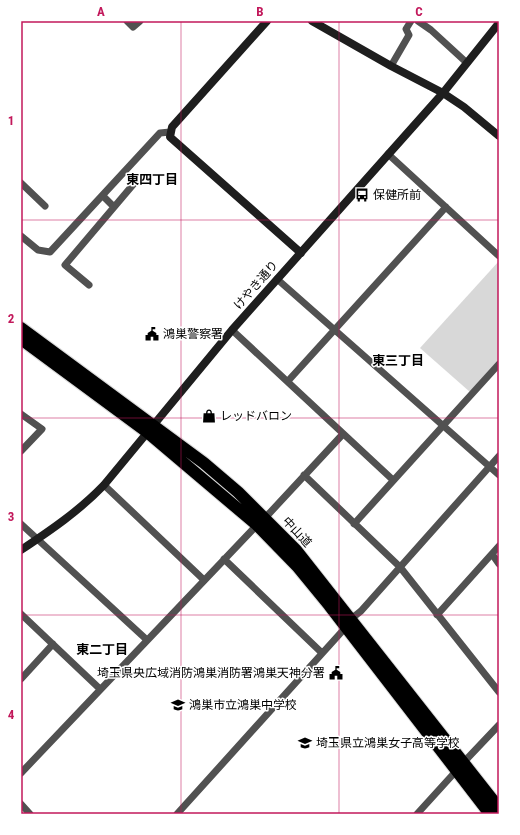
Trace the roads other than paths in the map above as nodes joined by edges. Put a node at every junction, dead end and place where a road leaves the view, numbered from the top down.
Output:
1 (127, 21) edge
2 (140, 21) edge
3 (266, 21) edge
4 (312, 21) edge
5 (411, 21) edge
6 (418, 21) edge
7 (499, 23) edge
8 (323, 24) edge
9 (467, 63) junction
10 (391, 66) junction
11 (443, 93) junction
12 (170, 132) junction
13 (499, 136) edge
14 (388, 154) junction
15 (137, 180) dead end
16 (21, 183) edge
17 (103, 196) junction
18 (45, 206) dead end
19 (446, 206) junction
20 (114, 207) junction
21 (21, 236) edge
22 (300, 252) junction
23 (498, 254) edge
24 (277, 279) junction
25 (89, 286) dead end
26 (21, 328) edge
27 (232, 330) junction
28 (335, 330) junction
29 (21, 339) edge
30 (499, 364) edge
31 (288, 381) junction
32 (21, 414) edge
33 (442, 425) junction
34 (150, 428) junction
35 (343, 434) junction
36 (21, 451) edge
37 (499, 456) edge
38 (489, 467) junction
39 (304, 475) junction
40 (499, 475) edge
41 (393, 480) junction
42 (104, 485) junction
43 (261, 521) junction
44 (21, 524) edge
45 (354, 524) junction
46 (39, 538) junction
47 (499, 546) edge
48 (21, 550) edge
49 (492, 554) junction
50 (224, 559) junction
51 (499, 564) edge
52 (400, 567) junction
53 (204, 580) junction
54 (21, 614) edge
55 (437, 615) junction
56 (348, 623) junction
57 (147, 640) junction
58 (53, 644) junction
59 (322, 653) junction
60 (21, 679) edge
61 (100, 689) junction
62 (499, 692) edge
63 (499, 725) edge
64 (460, 767) junction
65 (21, 773) edge
66 (21, 805) edge
67 (499, 808) edge
68 (30, 814) edge
69 (177, 814) edge
70 (417, 814) edge
71 (490, 814) edge

1 - 2 street
3 - 12 street
4 - 8 street
5 - 10 street
6 - 9 street
7 - 9 street, けやき通り
8 - 10 street
9 - 11 street, けやき通り
10 - 11 street
11 - 13 street
11 - 14 street, けやき通り
12 - 17 street
12 - 22 street
14 - 19 street
14 - 22 street, けやき通り
15 - 20 street
16 - 18 street
17 - 20 street
17 - 21 street
19 - 23 street
19 - 28 street
20 - 25 street
22 - 24 street, けやき通り
24 - 27 street, けやき通り
24 - 28 street
26 - 34 highway, 中山道
27 - 31 street
27 - 34 street, けやき通り
28 - 31 street
28 - 33 street
29 - 34 highway, 中山道
30 - 33 street
31 - 35 street
32 - 36 street
33 - 38 street
33 - 41 street
34 - 42 street, けやき通り
34 - 43 highway, 中山道
35 - 39 street
35 - 41 street
37 - 38 street
38 - 40 street
38 - 52 street
39 - 43 street
39 - 45 street
41 - 45 street
42 - 46 street, けやき通り
42 - 53 street
43 - 50 street
43 - 56 highway, 中山道
44 - 46 street
45 - 52 street
46 - 48 street, けやき通り
46 - 57 street
47 - 49 street
49 - 51 street
49 - 55 street
50 - 53 street
50 - 59 street
52 - 55 street
52 - 56 street
53 - 57 street
54 - 58 street
55 - 62 street
56 - 59 street
56 - 64 highway, 中山道
57 - 61 street
58 - 60 street
58 - 61 street
59 - 69 street
61 - 65 street
63 - 64 street
64 - 67 highway, 中山道
64 - 70 street
64 - 71 highway, 中山道
66 - 68 street

